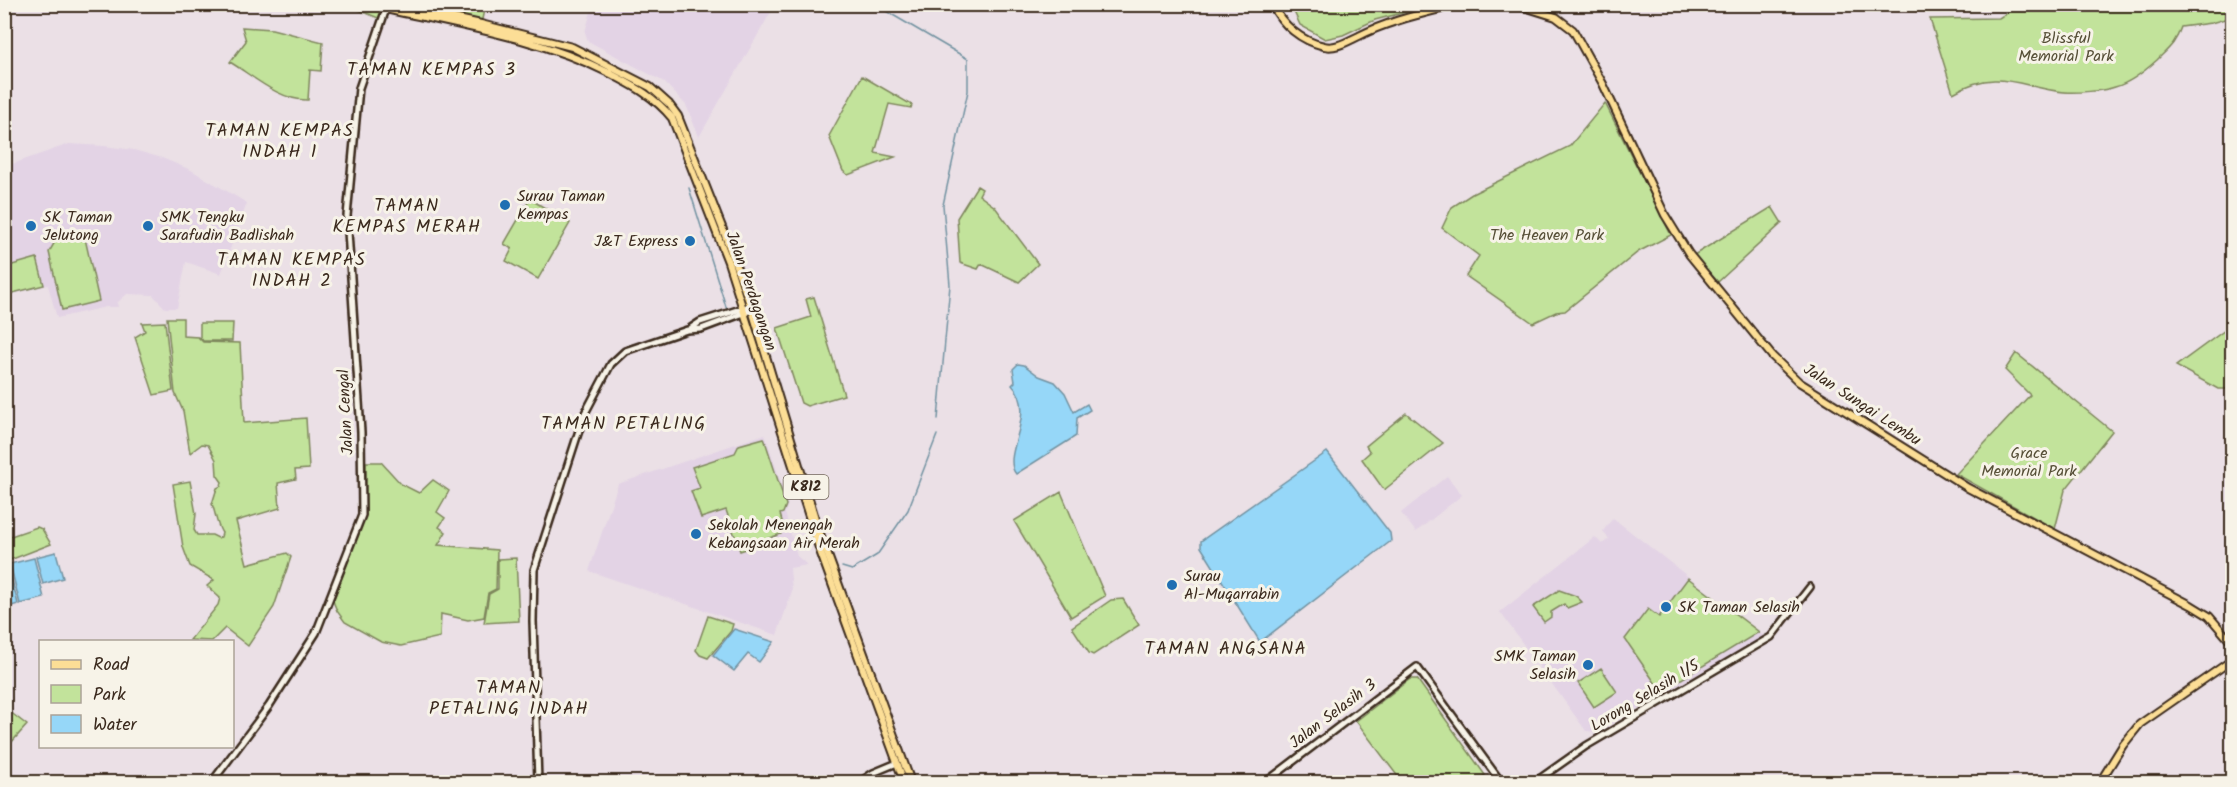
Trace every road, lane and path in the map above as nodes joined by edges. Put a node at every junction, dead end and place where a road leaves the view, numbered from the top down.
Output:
1 (374, 4) edge
2 (1272, 4) edge
3 (1460, 4) edge
4 (1515, 4) edge
5 (388, 6) edge
6 (748, 309) junction
7 (1810, 587) dead end
8 (2232, 643) edge
9 (2232, 660) edge
10 (897, 763) junction
11 (212, 783) edge
12 (538, 783) edge
13 (860, 783) edge
14 (904, 783) edge
15 (911, 783) edge
16 (1266, 783) edge
17 (1501, 783) edge
18 (1535, 783) edge
19 (2100, 783) edge

1 - 5 main road, Jalan Perdagangan / K812
2 - 3 main road
4 - 8 main road, Jalan Sungai Lembu
5 - 6 main road, Jalan Perdagangan / K812
5 - 11 street, Jalan Cengal
6 - 10 main road, Jalan Perdagangan / K812
6 - 12 street
6 - 15 main road, Jalan Perdagangan / K812
7 - 18 street, Lorong Selasih 1/5
9 - 19 main road
10 - 13 street
10 - 14 main road, Jalan Perdagangan / K812
16 - 17 street, Jalan Selasih 3

